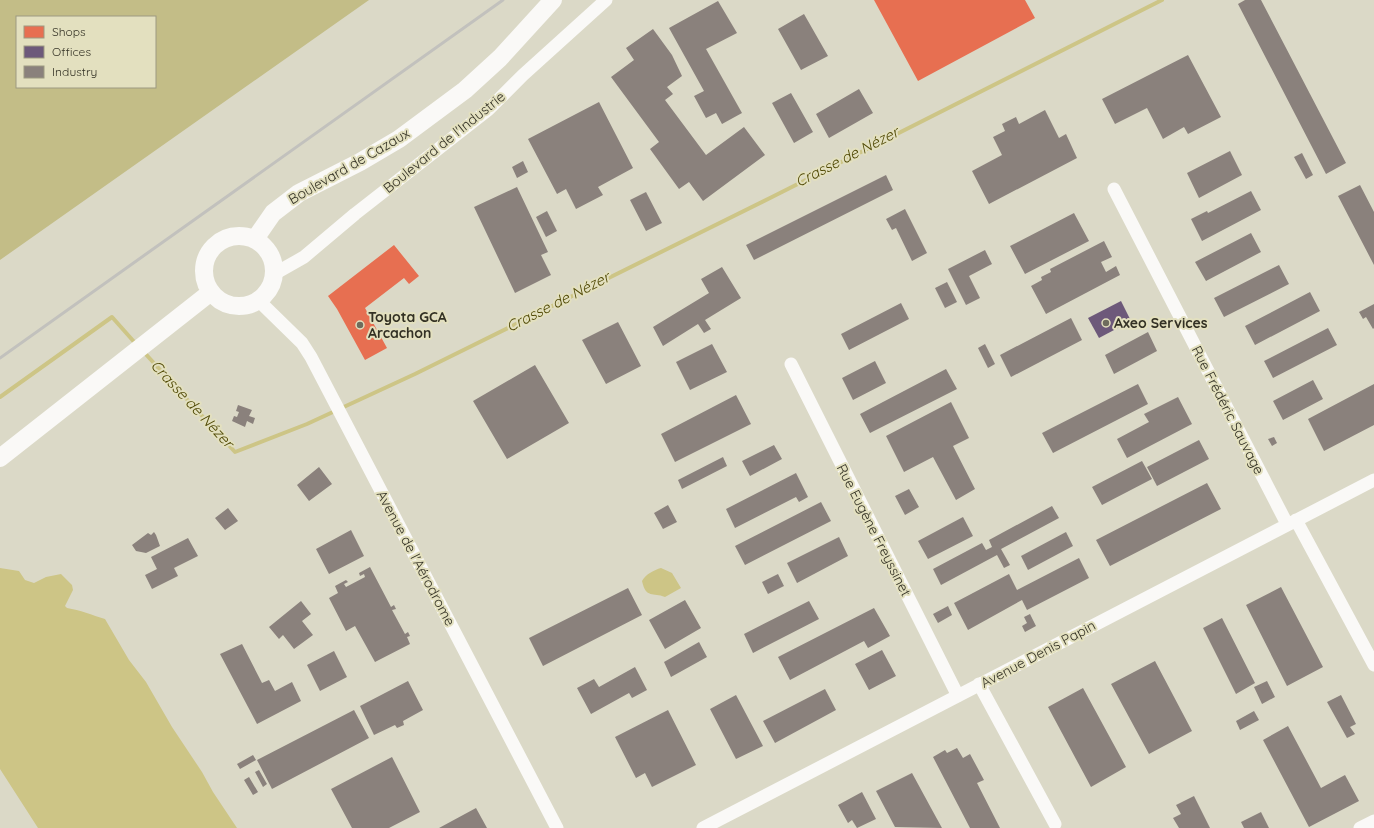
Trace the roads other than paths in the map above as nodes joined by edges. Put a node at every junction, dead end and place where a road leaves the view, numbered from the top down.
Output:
1 (553, 0) edge
2 (606, 0) edge
3 (1114, 189) dead end
4 (255, 239) junction
5 (274, 274) junction
6 (211, 292) junction
7 (258, 300) junction
8 (791, 364) dead end
9 (0, 458) edge
10 (1374, 480) edge
11 (1292, 522) junction
12 (1374, 665) edge
13 (979, 684) junction
14 (958, 696) junction
15 (1374, 821) edge
16 (1055, 824) dead end
17 (557, 828) edge
18 (703, 828) edge
19 (1360, 828) edge

1 - 4 main road, Boulevard de Cazaux
2 - 5 street, Boulevard de l'Industrie
3 - 11 street, Rue Frédéric Sauvage
4 - 5 main road
4 - 6 main road
5 - 7 main road
6 - 7 main road
6 - 9 main road
7 - 17 street, Avenue de l'Aérodrome
8 - 14 street, Rue Eugène Freyssinet
10 - 11 street, Avenue Denis Papin
11 - 12 street, Rue Frédéric Sauvage
11 - 13 street, Avenue Denis Papin
13 - 14 street, Avenue Denis Papin
13 - 16 street
14 - 18 street, Avenue Denis Papin
15 - 19 street

